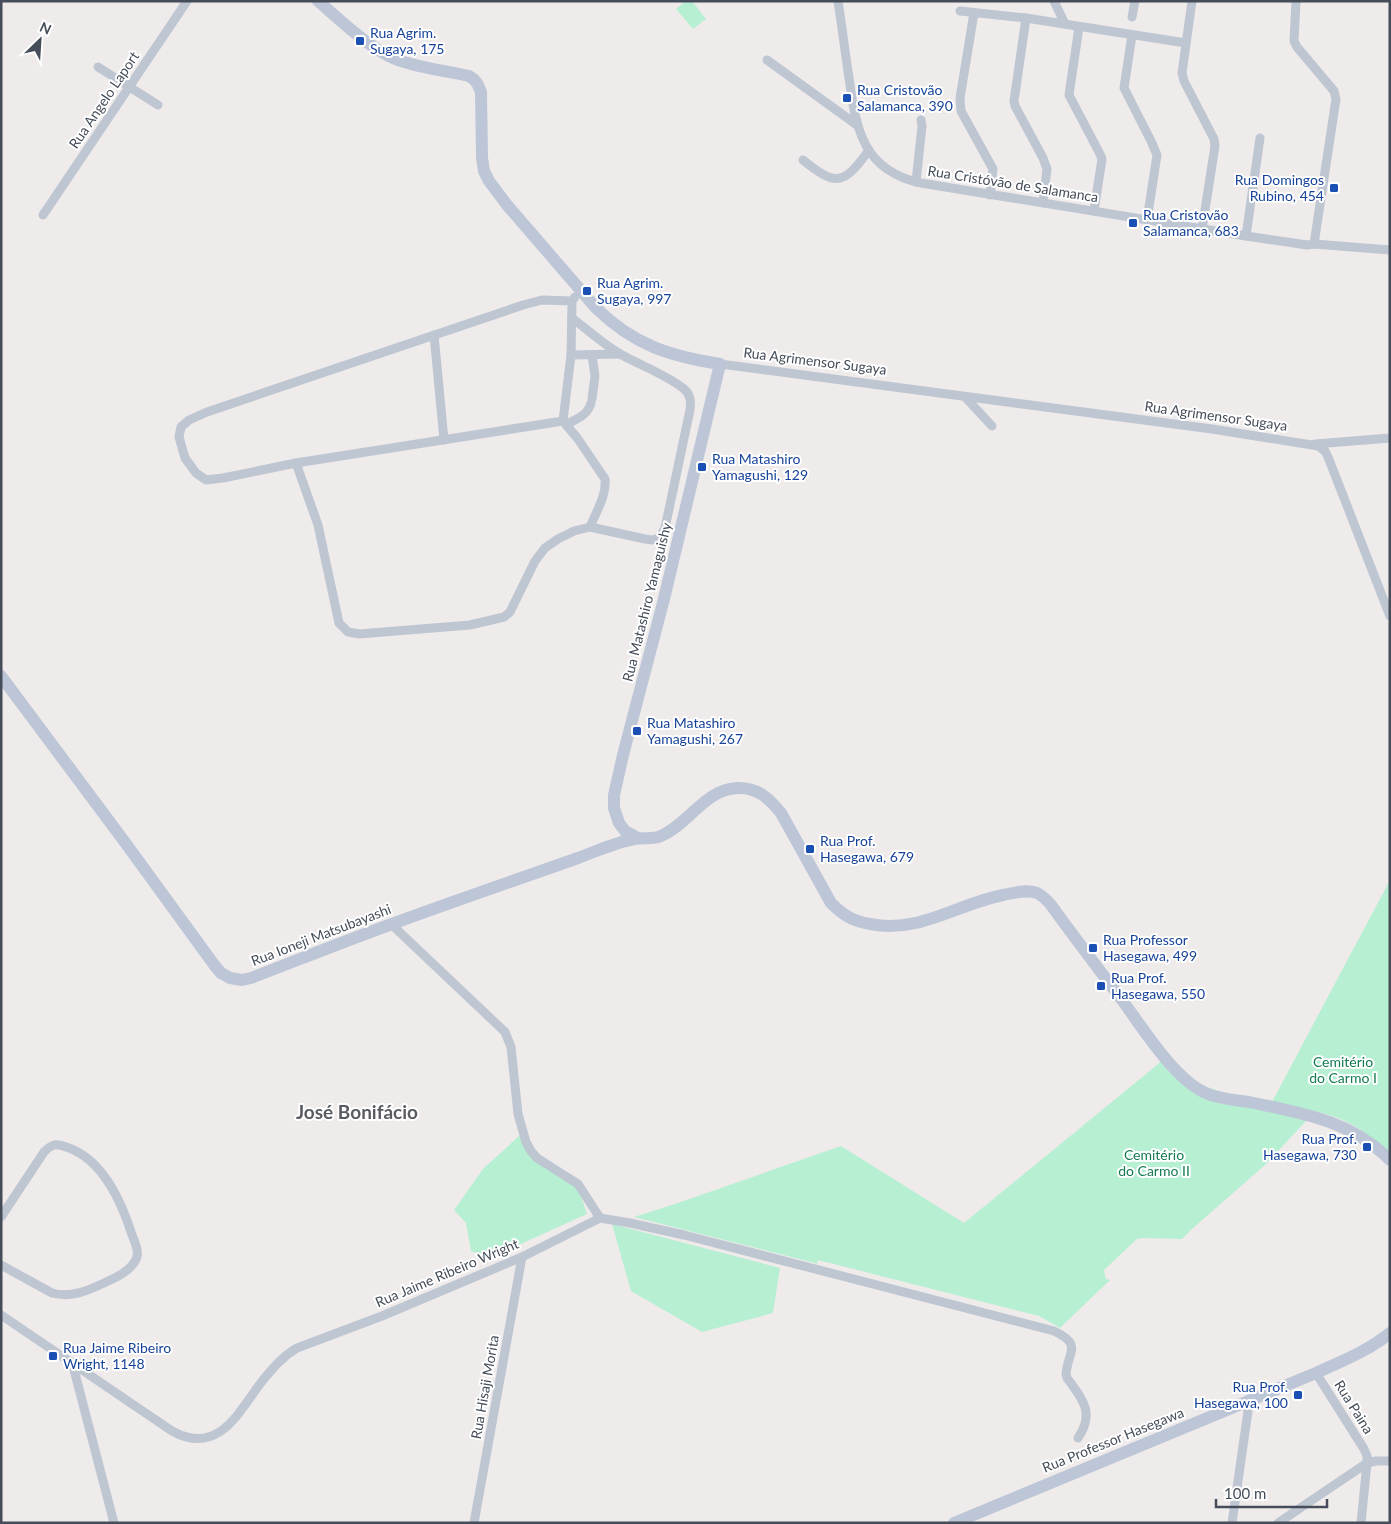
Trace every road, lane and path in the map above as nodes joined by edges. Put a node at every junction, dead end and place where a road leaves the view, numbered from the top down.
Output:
1 (187, 1) edge
2 (318, 1) edge
3 (838, 1) edge
4 (1054, 1) edge
5 (1134, 1) edge
6 (1192, 1) edge
7 (1296, 1) edge
8 (960, 11) dead end
9 (974, 13) junction
10 (1132, 17) dead end
11 (1026, 18) junction
12 (1065, 24) junction
13 (1080, 27) junction
14 (1132, 35) junction
15 (1186, 43) junction
16 (767, 60) dead end
17 (98, 66) dead end
18 (129, 87) junction
19 (158, 105) dead end
20 (920, 120) dead end
21 (857, 124) junction
22 (1260, 138) dead end
23 (869, 150) junction
24 (803, 160) dead end
25 (916, 182) junction
26 (990, 194) junction
27 (1043, 203) junction
28 (1094, 211) junction
29 (43, 215) dead end
30 (1147, 220) junction
31 (1202, 228) junction
32 (1246, 236) junction
33 (1314, 244) junction
34 (1390, 250) edge
35 (577, 296) junction
36 (572, 318) junction
37 (434, 335) junction
38 (620, 354) junction
39 (571, 355) junction
40 (592, 355) junction
41 (720, 364) junction
42 (965, 396) junction
43 (565, 423) junction
44 (992, 426) dead end
45 (1390, 438) edge
46 (444, 440) junction
47 (1314, 444) junction
48 (296, 463) junction
49 (590, 527) junction
50 (1388, 605) edge
51 (1390, 616) edge
52 (1, 676) edge
53 (638, 838) junction
54 (391, 924) junction
55 (1390, 1160) edge
56 (1, 1217) edge
57 (600, 1218) junction
58 (522, 1257) junction
59 (1, 1264) edge
60 (1, 1315) edge
61 (1390, 1332) edge
62 (72, 1362) junction
63 (1316, 1373) junction
64 (1246, 1402) junction
65 (1078, 1438) dead end
66 (1390, 1461) edge
67 (1368, 1463) junction
68 (114, 1523) edge
69 (474, 1523) edge
70 (954, 1523) edge
71 (1232, 1523) edge
72 (1278, 1523) edge
73 (1361, 1523) edge

1 - 18 street, Rua Angelo Laport
2 - 35 main road, Rua Agrimensor Sugaya
3 - 21 street, Rua Cristóvão de Salamanca
4 - 12 street
5 - 10 street
6 - 15 street
7 - 33 street
8 - 9 street
9 - 11 street
9 - 26 street
11 - 12 street
11 - 27 street
12 - 13 street
13 - 14 street
13 - 28 street
14 - 15 street
14 - 30 street
15 - 31 street
16 - 21 street
17 - 18 street
18 - 19 street
18 - 29 street, Rua Angelo Laport
20 - 25 street
21 - 23 street, Rua Cristóvão de Salamanca
22 - 32 street
23 - 24 street
23 - 25 street, Rua Cristóvão de Salamanca
25 - 26 street, Rua Cristóvão de Salamanca
26 - 27 street, Rua Cristóvão de Salamanca
27 - 28 street, Rua Cristóvão de Salamanca
28 - 30 street, Rua Cristóvão de Salamanca
30 - 31 street, Rua Cristóvão de Salamanca
31 - 32 street, Rua Cristóvão de Salamanca
32 - 33 street, Rua Cristóvão de Salamanca
33 - 34 street, Rua Cristóvão de Salamanca
35 - 36 street
35 - 37 street
35 - 41 main road, Rua Agrimensor Sugaya
36 - 38 street
36 - 39 street
37 - 46 street
37 - 48 street
38 - 40 street
38 - 49 street
39 - 40 street
39 - 43 street
40 - 43 street
41 - 42 street, Rua Agrimensor Sugaya
41 - 53 main road, Rua Matashiro Yamaguishy
42 - 44 street
42 - 47 street, Rua Agrimensor Sugaya
43 - 46 street
43 - 49 street
45 - 47 street, Rua Agrimensor Sugaya
46 - 48 street
47 - 50 street
48 - 49 street
50 - 51 street
52 - 54 main road, Rua Ioneji Matsubayashi
53 - 54 main road, Rua Ioneji Matsubayashi
53 - 55 main road
54 - 57 street
56 - 59 street
57 - 58 street, Rua Jaime Ribeiro Wright
57 - 65 street
58 - 62 street, Rua Jaime Ribeiro Wright
58 - 69 street, Rua Hisaji Morita
60 - 62 street, Rua Jaime Ribeiro Wright
61 - 63 main road, Rua Professor Hasegawa
62 - 68 street
63 - 64 main road, Rua Professor Hasegawa
63 - 67 street, Rua Paina
64 - 70 main road, Rua Professor Hasegawa
64 - 71 street
66 - 67 street
67 - 72 street
67 - 73 street

